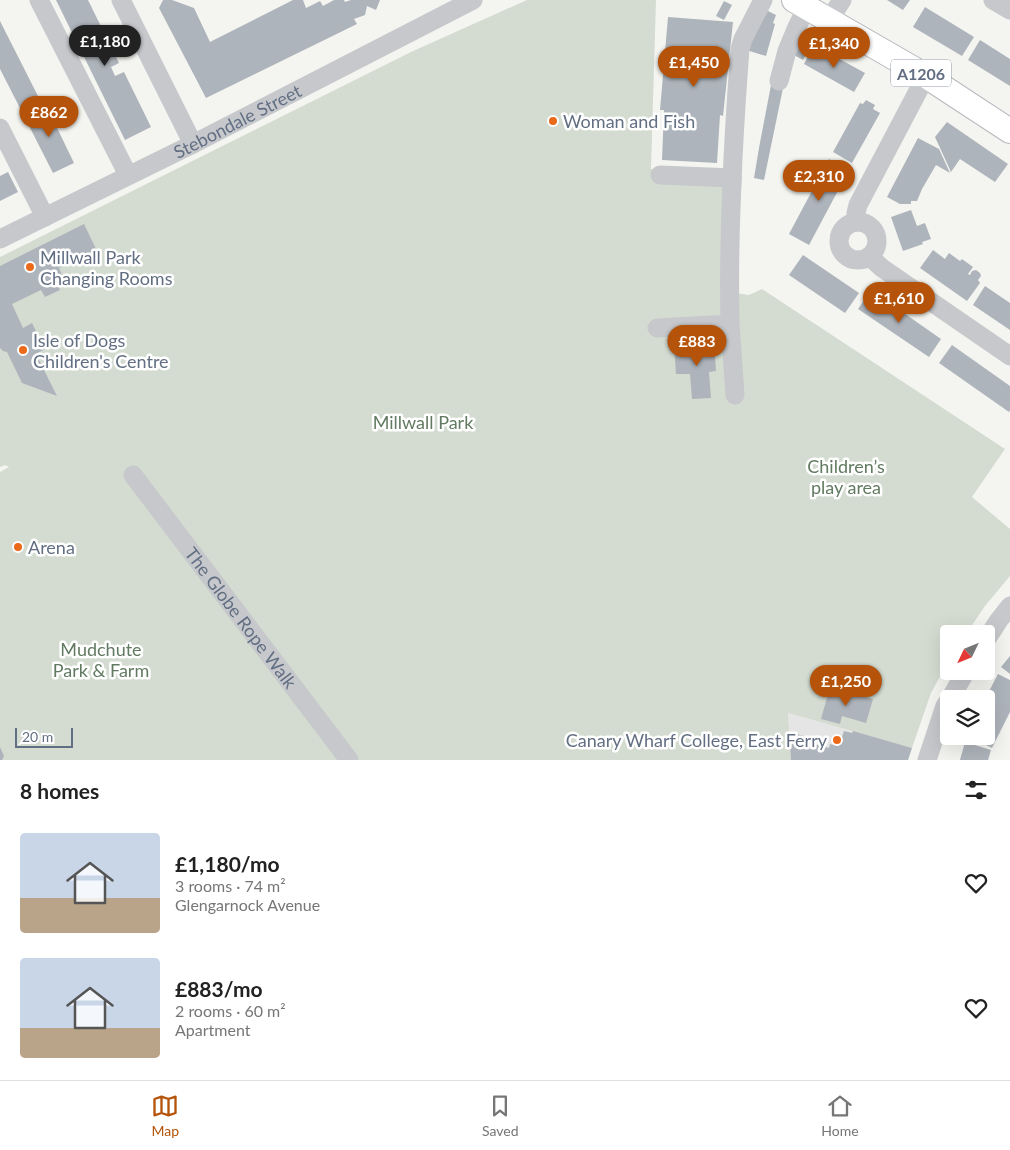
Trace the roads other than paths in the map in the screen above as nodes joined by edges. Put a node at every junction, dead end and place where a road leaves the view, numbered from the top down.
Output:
1 (39, 0) edge
2 (120, 0) edge
3 (473, 0) edge
4 (763, 0) edge
5 (842, 0) edge
6 (993, 0) edge
7 (801, 4) edge
8 (1010, 10) edge
9 (829, 20) junction
10 (926, 76) junction
11 (779, 82) dead end
12 (0, 128) edge
13 (1010, 131) edge
14 (193, 144) junction
15 (660, 175) dead end
16 (128, 176) junction
17 (732, 178) junction
18 (45, 217) junction
19 (856, 222) junction
20 (0, 239) edge
21 (870, 257) junction
22 (730, 324) junction
23 (658, 328) dead end
24 (1010, 356) edge
25 (735, 395) dead end
26 (132, 475) dead end
27 (1010, 606) edge
28 (995, 626) edge
29 (940, 721) edge
30 (349, 760) edge
31 (927, 760) edge

1 - 16 street
2 - 14 street
3 - 14 street, Stebondale Street
4 - 17 street
5 - 9 street
6 - 8 street
7 - 9 main road, A1206
7 - 11 street
9 - 10 main road, A1206
10 - 13 main road, A1206
10 - 19 street
12 - 18 street
14 - 16 street, Stebondale Street
15 - 17 street
16 - 18 street, Stebondale Street
17 - 22 street
18 - 20 street, Stebondale Street
19 - 21 street
19 - 21 street
21 - 24 street
22 - 23 street
22 - 25 street
26 - 30 street, The Globe Rope Walk
27 - 28 street
29 - 31 street

